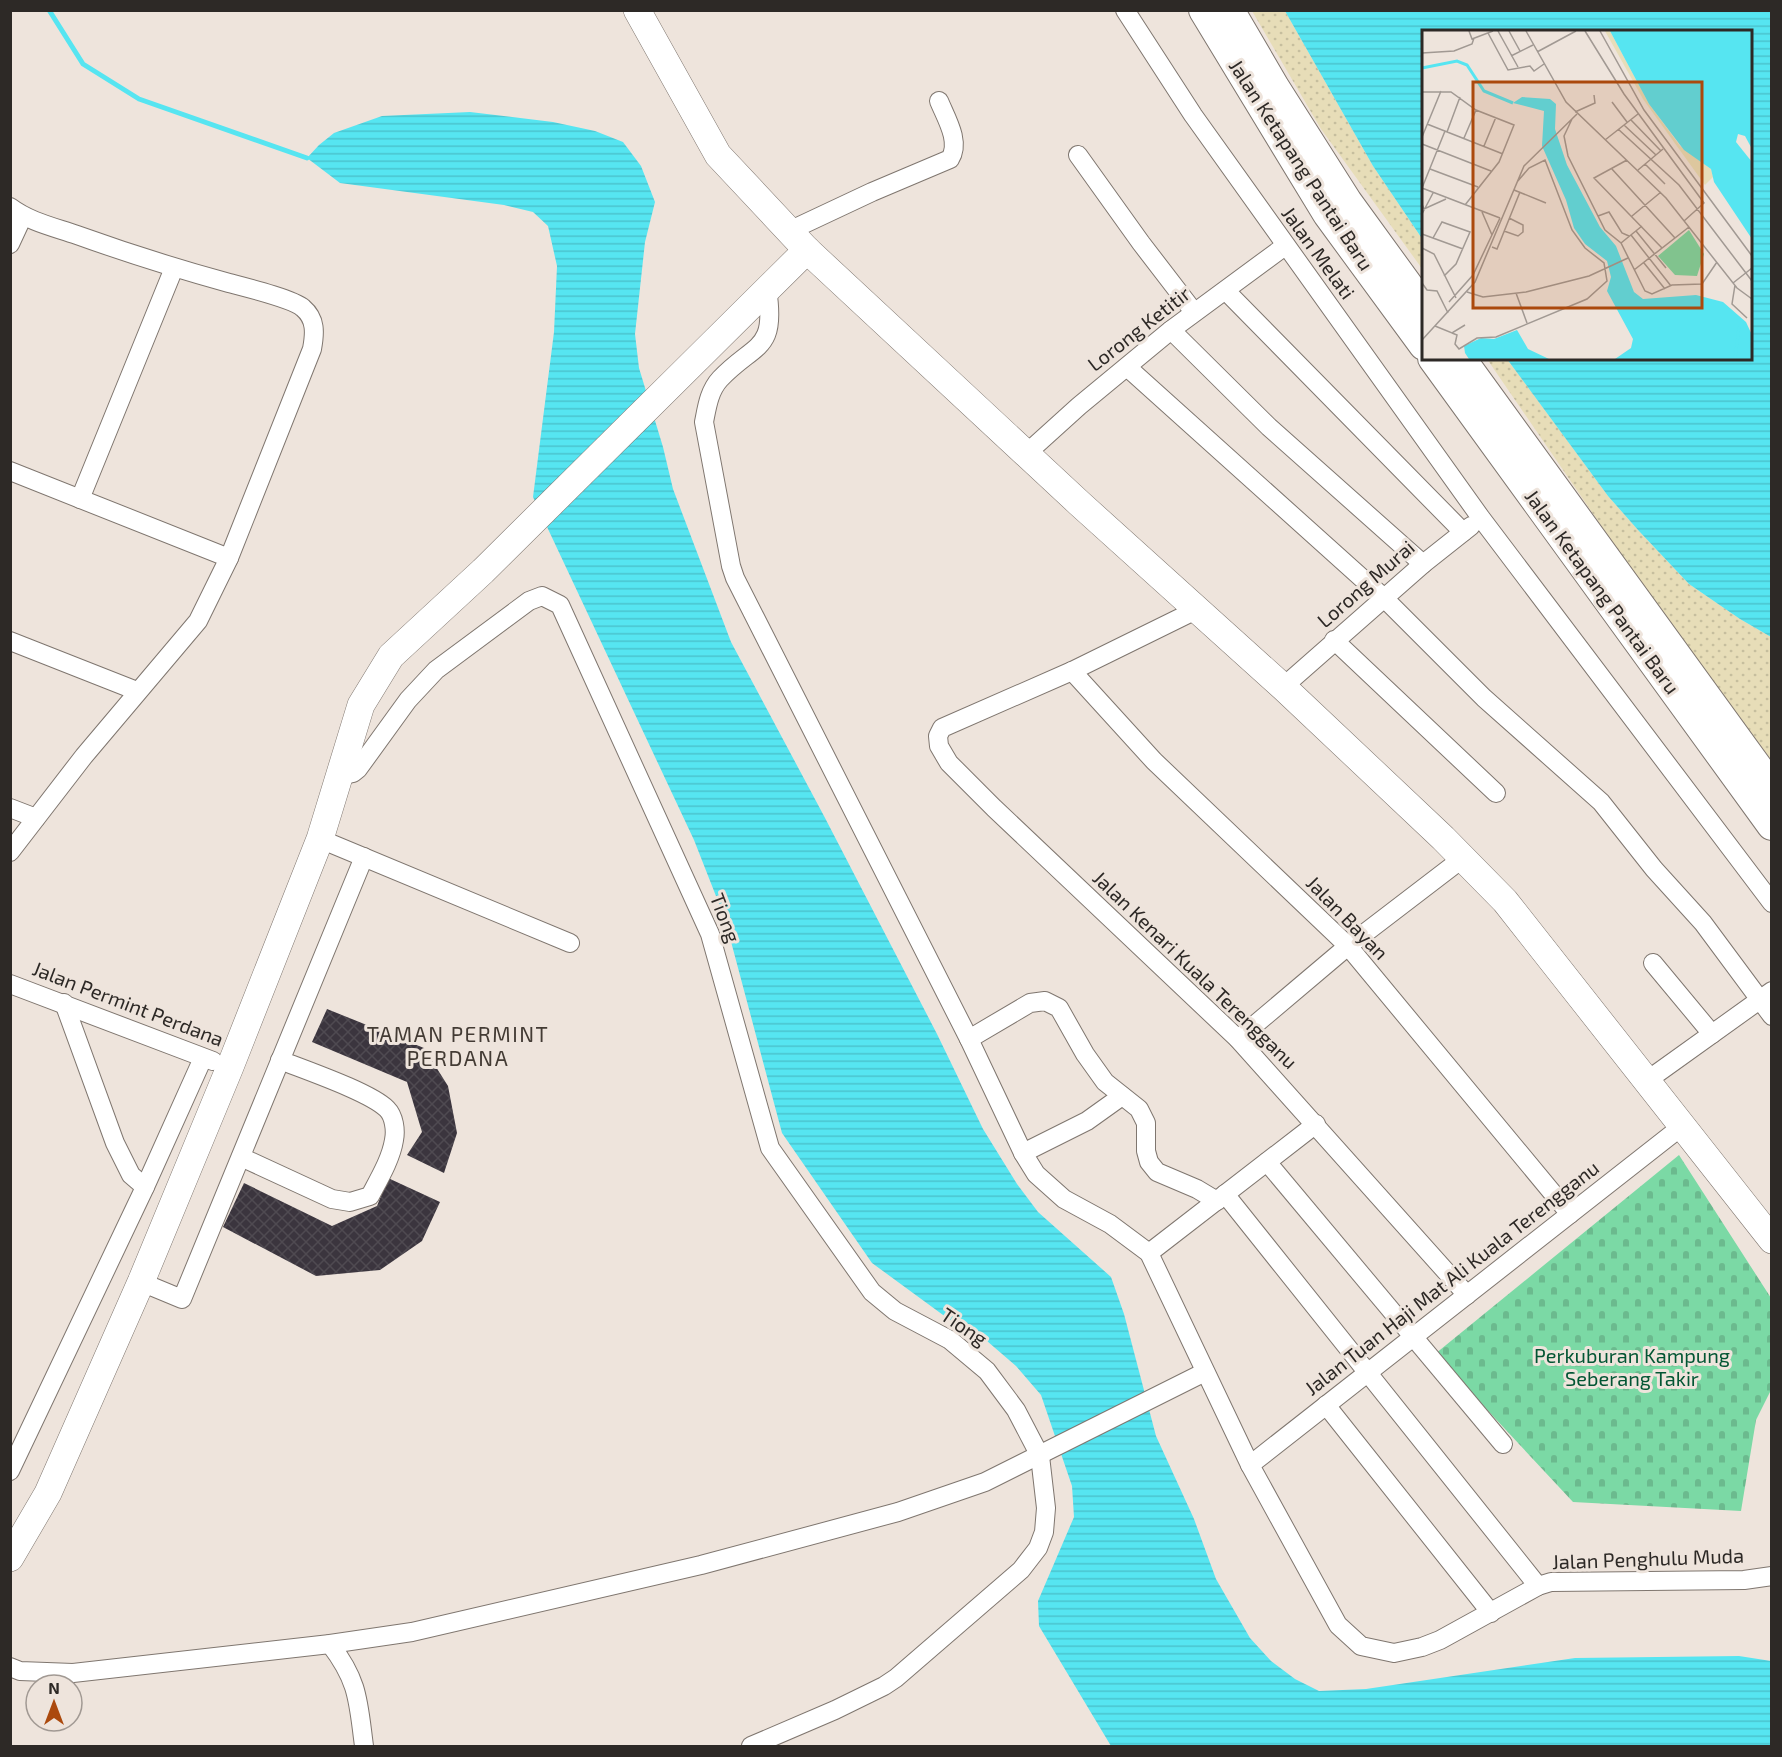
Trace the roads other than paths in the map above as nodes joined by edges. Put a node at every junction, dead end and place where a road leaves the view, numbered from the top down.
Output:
1 (637, 10) edge
2 (1125, 10) edge
3 (1204, 10) edge
4 (1229, 10) edge
5 (939, 101) dead end
6 (1078, 155) dead end
7 (17, 211) edge
8 (798, 241) junction
9 (10, 244) edge
10 (1285, 246) junction
11 (174, 268) junction
12 (767, 289) junction
13 (1226, 291) junction
14 (1422, 305) edge
15 (1194, 312) junction
16 (1171, 330) junction
17 (1422, 342) edge
18 (1434, 360) edge
19 (1461, 360) edge
20 (1127, 367) junction
21 (1027, 453) junction
22 (10, 471) edge
23 (80, 499) junction
24 (1481, 518) junction
25 (1463, 532) junction
26 (229, 558) junction
27 (1423, 564) junction
28 (1384, 598) junction
29 (1196, 610) junction
30 (1334, 640) junction
31 (10, 641) edge
32 (1072, 671) junction
33 (1283, 687) junction
34 (137, 691) junction
35 (339, 776) junction
36 (1772, 788) edge
37 (1496, 793) dead end
38 (10, 808) edge
39 (36, 818) junction
40 (1772, 825) edge
41 (320, 839) junction
42 (10, 852) edge
43 (364, 857) junction
44 (1463, 858) junction
45 (1772, 903) edge
46 (570, 943) dead end
47 (1348, 946) junction
48 (1653, 963) dead end
49 (10, 984) edge
50 (1765, 995) edge
51 (64, 1003) junction
52 (1772, 1016) edge
53 (1712, 1034) junction
54 (969, 1039) junction
55 (1238, 1039) junction
56 (203, 1058) junction
57 (280, 1060) junction
58 (230, 1067) junction
59 (1645, 1082) junction
60 (1122, 1096) junction
61 (1316, 1124) junction
62 (1681, 1126) junction
63 (1023, 1153) junction
64 (241, 1157) junction
65 (1267, 1162) junction
66 (145, 1187) junction
67 (1221, 1198) junction
68 (1570, 1214) junction
69 (1772, 1240) edge
70 (1149, 1253) junction
71 (141, 1282) junction
72 (1467, 1295) junction
73 (1414, 1337) junction
74 (1205, 1371) junction
75 (1368, 1373) junction
76 (1326, 1405) junction
77 (1503, 1444) dead end
78 (1048, 1452) junction
79 (1250, 1465) junction
80 (10, 1471) edge
81 (10, 1558) edge
82 (1772, 1576) edge
83 (1538, 1586) junction
84 (1491, 1613) junction
85 (330, 1644) junction
86 (10, 1667) edge
87 (364, 1746) edge
88 (751, 1746) edge

1 - 8 street
2 - 10 street, Jalan Melati
3 - 17 main road, Jalan Ketapang Pantai Baru
4 - 14 main road, Jalan Ketapang Pantai Baru
5 - 8 street
6 - 15 street
7 - 9 street
7 - 11 street
8 - 12 street
8 - 21 street
10 - 13 street, Lorong Ketitir
10 - 24 street, Jalan Melati
11 - 23 street
11 - 26 street
12 - 35 street
12 - 54 street
13 - 15 street, Lorong Ketitir
13 - 25 street
15 - 16 street, Lorong Ketitir
16 - 20 street, Lorong Ketitir
16 - 27 street
18 - 40 main road, Jalan Ketapang Pantai Baru
19 - 36 main road, Jalan Ketapang Pantai Baru
20 - 21 street, Lorong Ketitir
20 - 28 street
21 - 29 street
22 - 23 street
23 - 26 street
24 - 25 street, Lorong Murai
24 - 45 street, Jalan Melati
25 - 27 street, Lorong Murai
26 - 34 street
27 - 28 street, Lorong Murai
28 - 30 street, Lorong Murai
28 - 50 street
29 - 32 street
29 - 33 street
30 - 33 street, Lorong Murai
30 - 37 street
31 - 34 street
32 - 47 street, Jalan Bayan
32 - 55 street, Jalan Kenari Kuala Terengganu
33 - 44 street
34 - 39 street
35 - 41 street
35 - 78 street, Tiong
38 - 39 street
39 - 42 street
41 - 43 street
41 - 58 street
43 - 46 street
43 - 57 street
44 - 47 street
44 - 59 street
47 - 55 street
47 - 68 street, Jalan Bayan
48 - 53 street
49 - 51 street, Jalan Permint Perdana
50 - 52 street
50 - 53 street
51 - 56 street, Jalan Permint Perdana
51 - 66 street
53 - 59 street
54 - 60 street
54 - 63 street
55 - 61 street, Jalan Kenari Kuala Terengganu
56 - 58 street, Jalan Permint Perdana
56 - 66 street
57 - 64 street
57 - 64 street
58 - 71 street
59 - 62 street
60 - 63 street
60 - 67 street
61 - 65 street
61 - 72 street, Jalan Kenari Kuala Terengganu
62 - 68 street, Jalan Tuan Haji Mat Ali Kuala Terengganu
62 - 69 street
63 - 70 street
64 - 71 street
65 - 67 street
65 - 73 street
66 - 80 street
67 - 70 street
67 - 75 street
68 - 72 street, Jalan Tuan Haji Mat Ali Kuala Terengganu
70 - 74 street, Jalan Penghulu Muda
71 - 81 street
72 - 73 street, Jalan Tuan Haji Mat Ali Kuala Terengganu
73 - 75 street, Jalan Tuan Haji Mat Ali Kuala Terengganu
73 - 77 street
74 - 78 street
74 - 79 street, Jalan Penghulu Muda
75 - 76 street, Jalan Tuan Haji Mat Ali Kuala Terengganu
75 - 83 street
76 - 79 street, Jalan Tuan Haji Mat Ali Kuala Terengganu
76 - 84 street
78 - 85 street
78 - 88 street
79 - 84 street, Jalan Penghulu Muda
82 - 83 street, Jalan Penghulu Muda
83 - 84 street, Jalan Penghulu Muda
85 - 86 street
85 - 87 street

